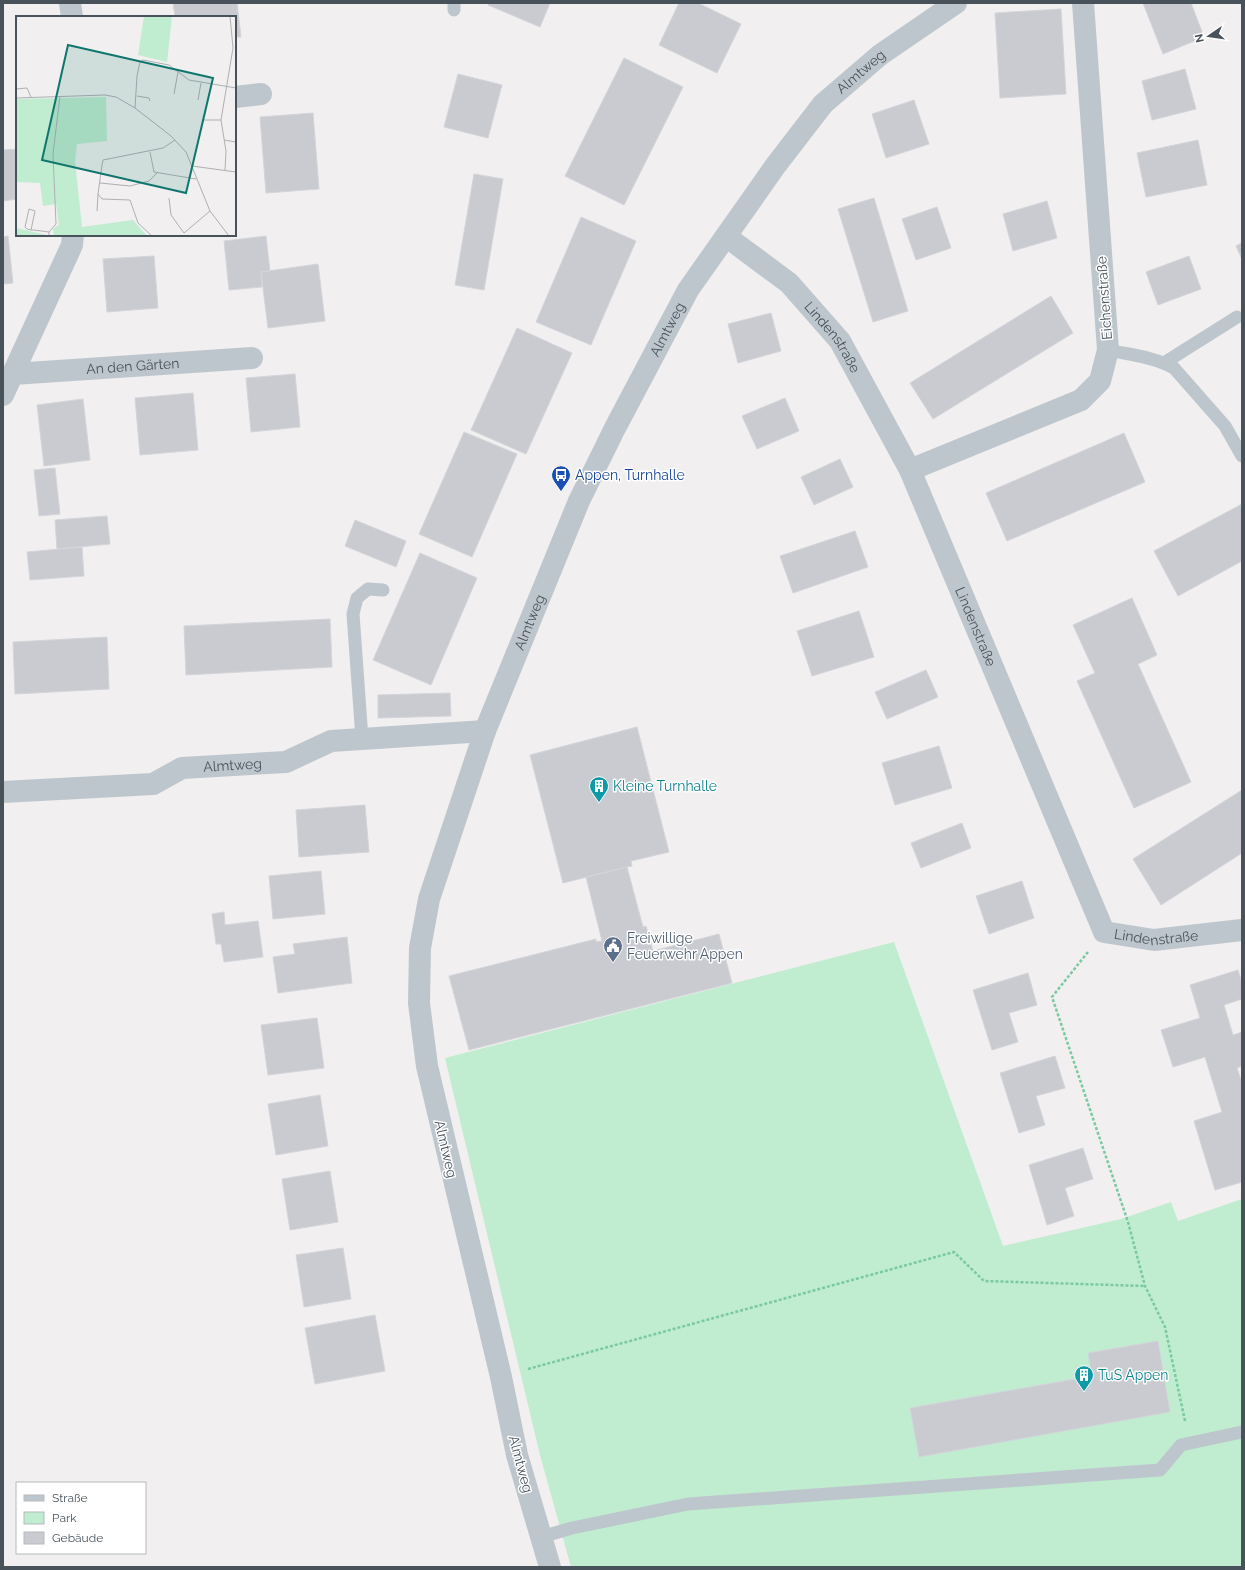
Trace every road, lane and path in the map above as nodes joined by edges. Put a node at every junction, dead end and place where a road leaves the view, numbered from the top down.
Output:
1 (70, 3) edge
2 (955, 3) edge
3 (1083, 3) edge
4 (72, 16) edge
5 (261, 94) dead end
6 (236, 97) edge
7 (73, 236) edge
8 (727, 237) junction
9 (1237, 317) dead end
10 (1108, 350) junction
11 (252, 358) dead end
12 (1164, 363) junction
13 (14, 374) junction
14 (3, 395) edge
15 (1242, 456) edge
16 (910, 470) junction
17 (383, 590) dead end
18 (485, 731) junction
19 (362, 739) junction
20 (3, 792) edge
21 (1242, 930) edge
22 (1104, 932) junction
23 (1145, 1286) junction
24 (501, 1377) junction
25 (1242, 1432) edge
26 (1189, 1443) junction
27 (541, 1537) junction
28 (550, 1567) edge

1 - 4 street
2 - 8 street, Almtweg
3 - 10 street, Eichenstraße
5 - 6 street
7 - 13 street
8 - 16 street, Lindenstraße
8 - 18 street, Almtweg
9 - 12 lane
10 - 12 lane
10 - 16 street, Eichenstraße
11 - 13 street, An den Gärten
12 - 15 lane
13 - 14 street
16 - 22 street, Lindenstraße
17 - 19 lane
18 - 19 street, Almtweg
18 - 24 street, Almtweg
19 - 20 street, Almtweg
21 - 22 street, Lindenstraße
22 - 23 path
23 - 24 path
23 - 26 path
24 - 27 street, Almtweg
25 - 26 lane
26 - 27 lane
27 - 28 street, Almtweg

